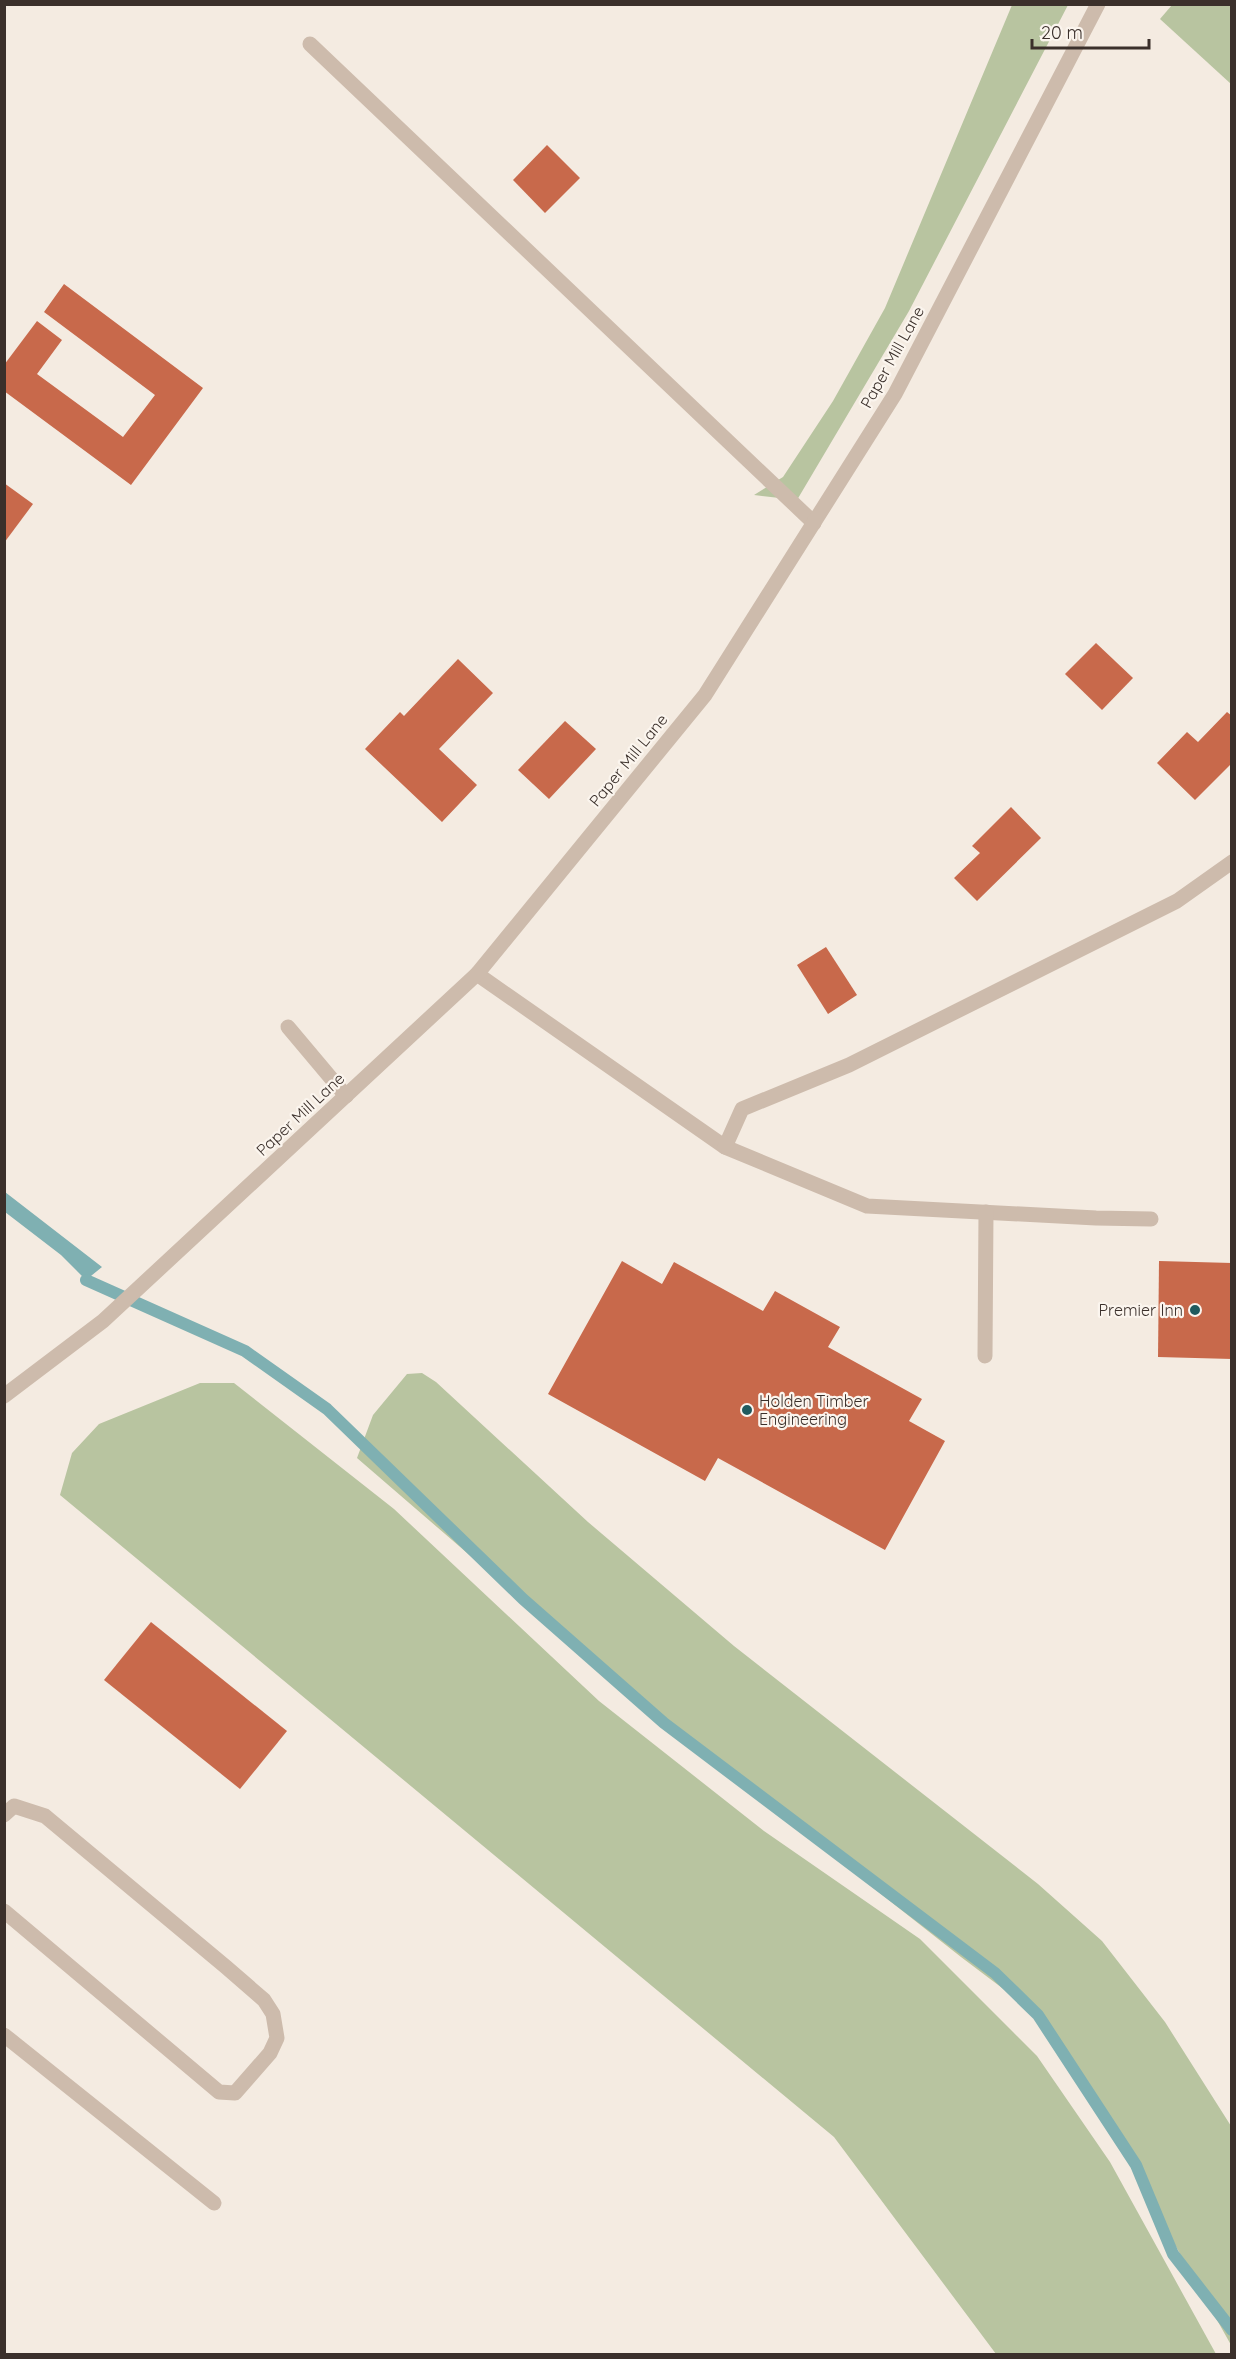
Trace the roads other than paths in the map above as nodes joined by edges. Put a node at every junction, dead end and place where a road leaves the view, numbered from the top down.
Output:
1 (1098, 4) edge
2 (310, 44) dead end
3 (814, 523) junction
4 (1232, 862) edge
5 (477, 974) junction
6 (288, 1026) dead end
7 (346, 1096) junction
8 (725, 1147) junction
9 (986, 1212) junction
10 (1151, 1219) dead end
11 (985, 1356) dead end
12 (4, 1396) edge
13 (4, 1815) edge
14 (4, 1911) edge
15 (4, 2035) edge
16 (214, 2203) dead end

1 - 3 street, Paper Mill Lane
2 - 3 street
3 - 5 street, Paper Mill Lane
4 - 8 street
5 - 7 street, Paper Mill Lane
5 - 8 street
6 - 7 street
7 - 12 street, Paper Mill Lane
8 - 9 street
9 - 10 street
9 - 11 street
13 - 14 street
15 - 16 street

